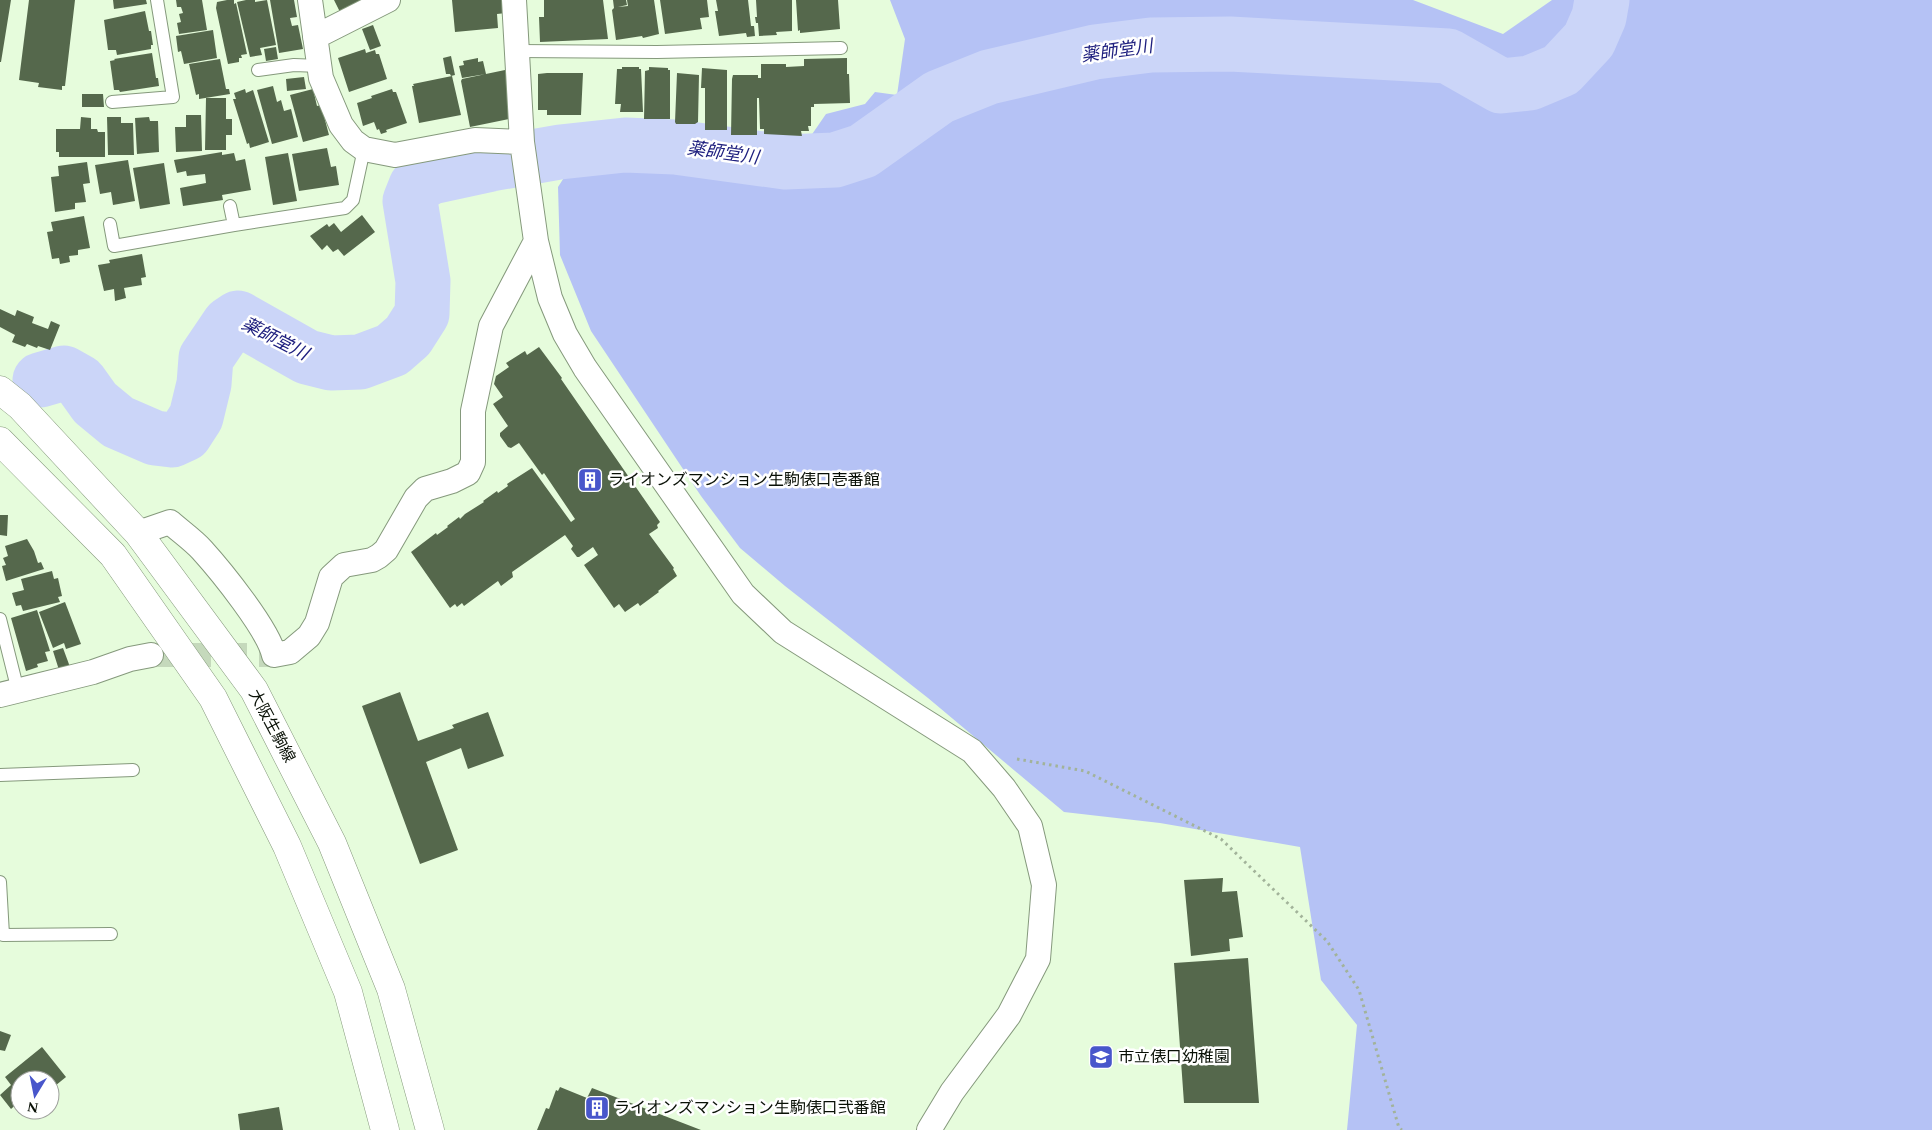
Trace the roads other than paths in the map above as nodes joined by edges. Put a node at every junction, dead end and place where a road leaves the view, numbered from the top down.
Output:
1 (157, 0) edge
2 (310, 0) edge
3 (388, 0) edge
4 (514, 0) edge
5 (315, 37) junction
6 (841, 48) dead end
7 (517, 51) junction
8 (320, 66) junction
9 (258, 70) dead end
10 (112, 102) dead end
11 (522, 142) junction
12 (364, 149) junction
13 (230, 206) dead end
14 (110, 224) dead end
15 (234, 225) junction
16 (536, 241) junction
17 (0, 390) edge
18 (0, 441) edge
19 (138, 533) junction
20 (0, 619) edge
21 (152, 655) tunnel mouth
22 (9, 693) edge
23 (133, 770) dead end
24 (0, 775) edge
25 (0, 882) edge
26 (111, 934) dead end
27 (385, 1130) edge
28 (430, 1130) edge
29 (929, 1130) edge

1 - 10 lane
2 - 5 street
3 - 5 street
4 - 7 street
5 - 8 street
6 - 7 lane
7 - 11 street
8 - 9 lane
8 - 12 street
11 - 12 street
11 - 16 street
12 - 15 lane
13 - 15 lane
14 - 15 lane
16 - 19 street
16 - 29 street
17 - 19 main road, 大阪生駒線
18 - 27 main road
19 - 28 main road, 大阪生駒線
20 - 22 lane
21 - 22 street
23 - 24 lane
25 - 26 lane

